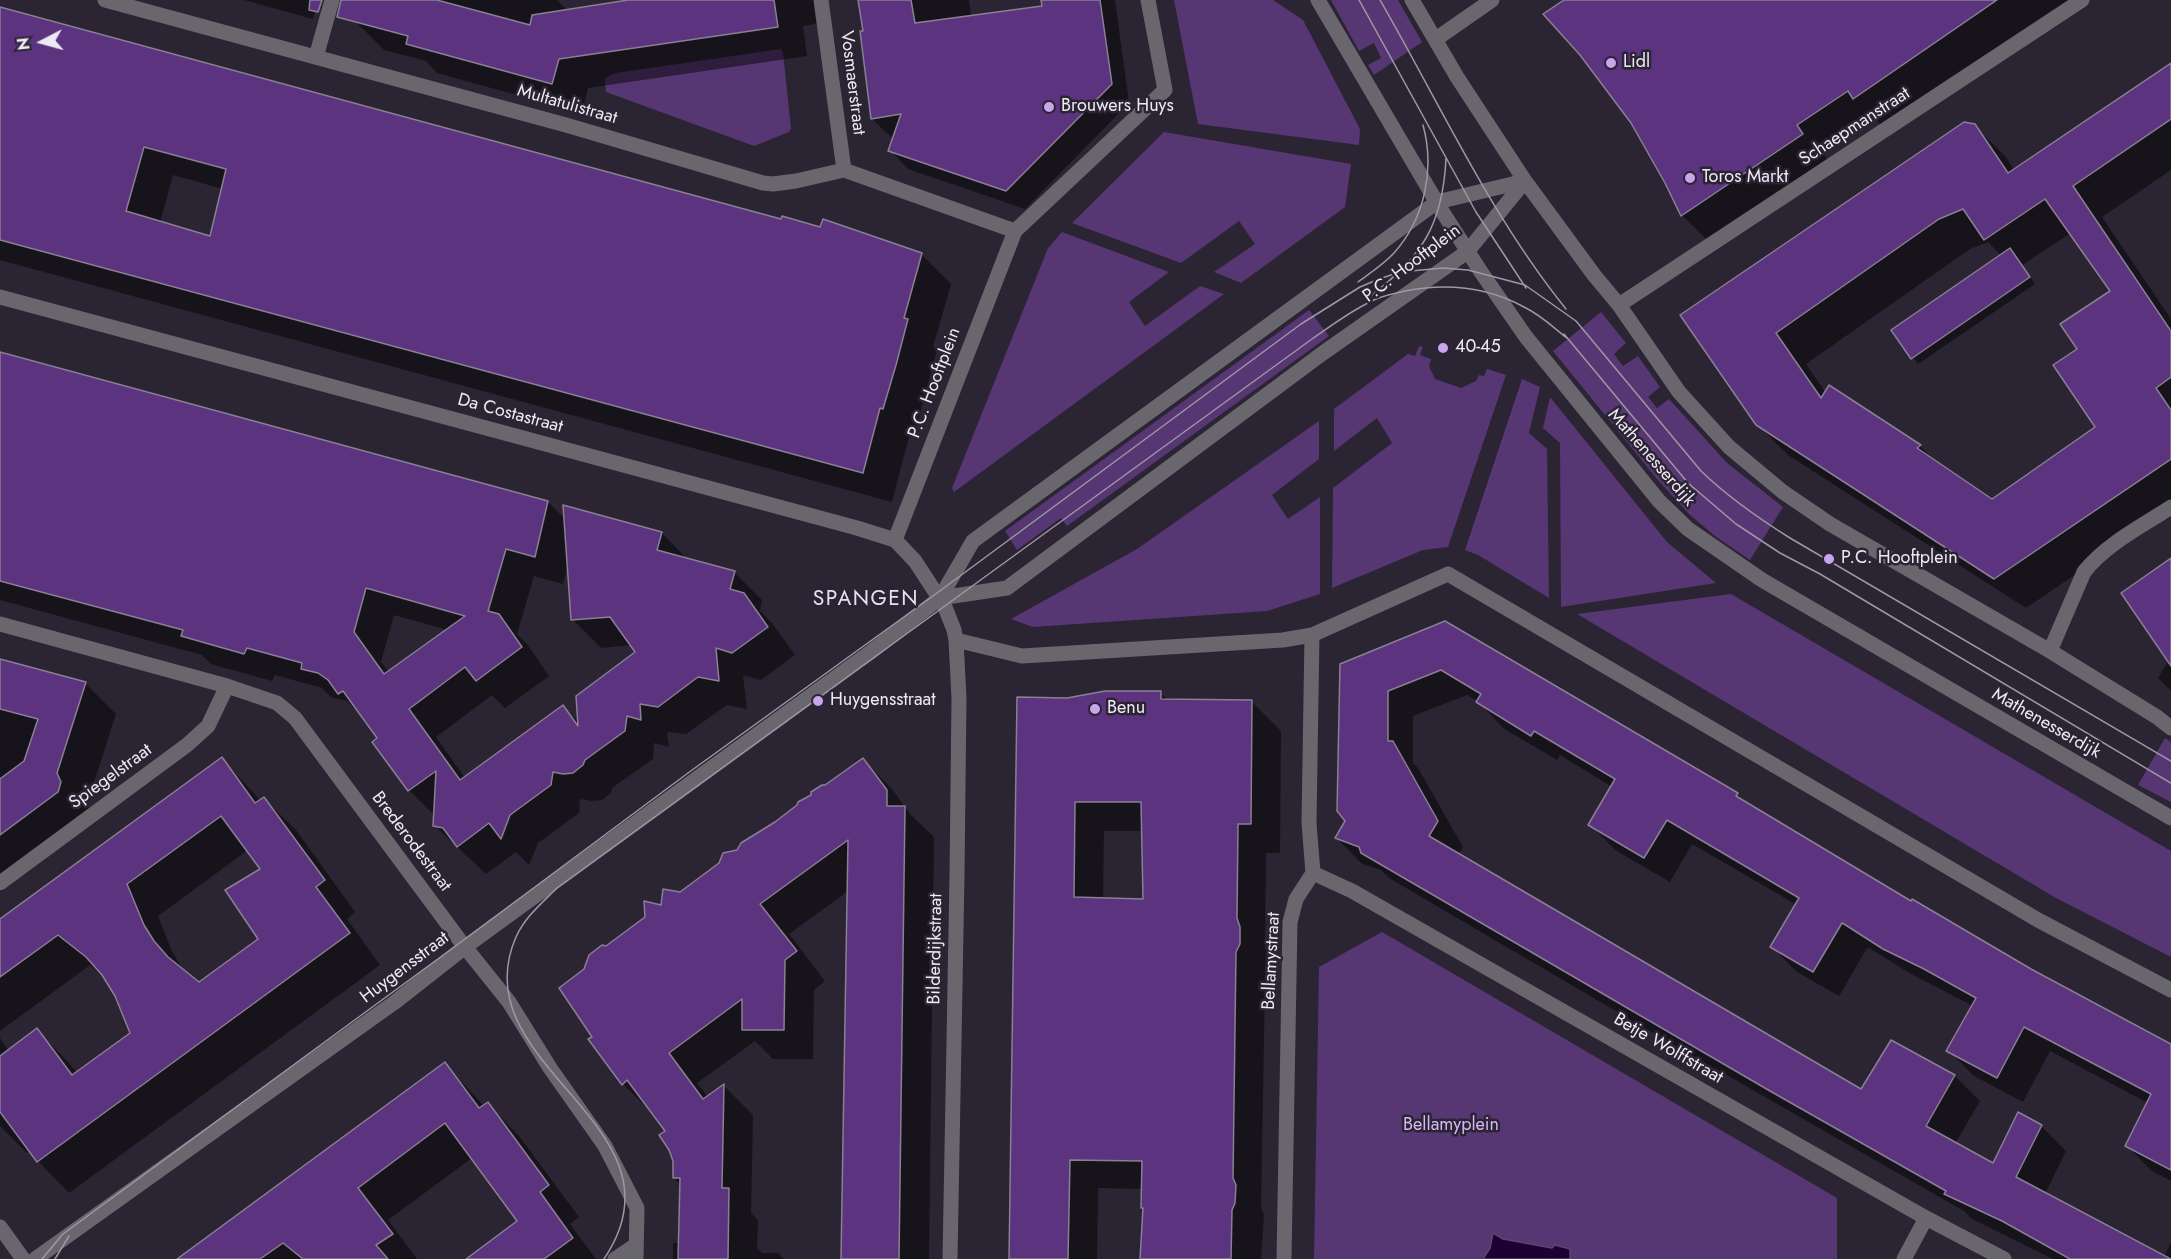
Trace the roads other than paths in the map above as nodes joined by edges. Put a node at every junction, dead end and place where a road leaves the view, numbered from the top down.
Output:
1 (105, 0) edge
2 (332, 0) edge
3 (821, 0) edge
4 (1148, 0) edge
5 (1318, 0) edge
6 (1412, 0) edge
7 (1492, 0) edge
8 (2082, 0) edge
9 (1436, 39) junction
10 (316, 57) junction
11 (844, 170) junction
12 (1525, 181) junction
13 (1437, 202) junction
14 (1015, 231) junction
15 (1467, 252) junction
16 (0, 297) edge
17 (1619, 305) junction
18 (2171, 507) edge
19 (895, 540) junction
20 (940, 598) junction
21 (0, 624) edge
22 (1312, 636) junction
23 (956, 640) junction
24 (2050, 651) junction
25 (227, 686) junction
26 (2171, 728) edge
27 (2171, 819) edge
28 (1313, 873) junction
29 (0, 883) edge
30 (465, 947) junction
31 (2171, 990) edge
32 (1926, 1218) junction
33 (0, 1227) edge
34 (636, 1252) edge
35 (23, 1259) edge
36 (35, 1259) edge
37 (615, 1259) edge
38 (950, 1259) edge
39 (1284, 1259) edge
40 (1904, 1259) edge
41 (2004, 1259) edge

1 - 10 street, Multatulistraat
2 - 10 street
3 - 11 street, Vosmaerstraat
4 - 14 street, P.C. Hooftplein
5 - 13 street, Mathenesserdijk
6 - 9 street
7 - 9 street
8 - 17 street, Schaepmanstraat
9 - 12 street
10 - 11 street, Multatulistraat
11 - 14 street
12 - 13 street, P.C. Hooftplein
12 - 15 street, P.C. Hooftplein
12 - 17 street
13 - 15 street, Mathenesserdijk
13 - 20 street, P.C. Hooftplein
14 - 19 street, P.C. Hooftplein
15 - 20 street, P.C. Hooftplein
15 - 27 street, Mathenesserdijk
16 - 19 street, Da Costastraat
17 - 24 street
18 - 24 street
19 - 20 street
20 - 23 street
20 - 30 street, Huygensstraat
21 - 25 street, Brederodestraat
22 - 23 street
22 - 28 street
22 - 31 street
23 - 38 street, Bilderdijkstraat
24 - 26 street
25 - 29 street, Spiegelstraat
25 - 30 street, Brederodestraat
28 - 32 street, Betje Wolffstraat
28 - 39 street, Bellamystraat
30 - 34 street, Brederodestraat
30 - 36 street, Huygensstraat
32 - 40 street
32 - 41 street, Betje Wolffstraat
33 - 35 street
34 - 37 street

